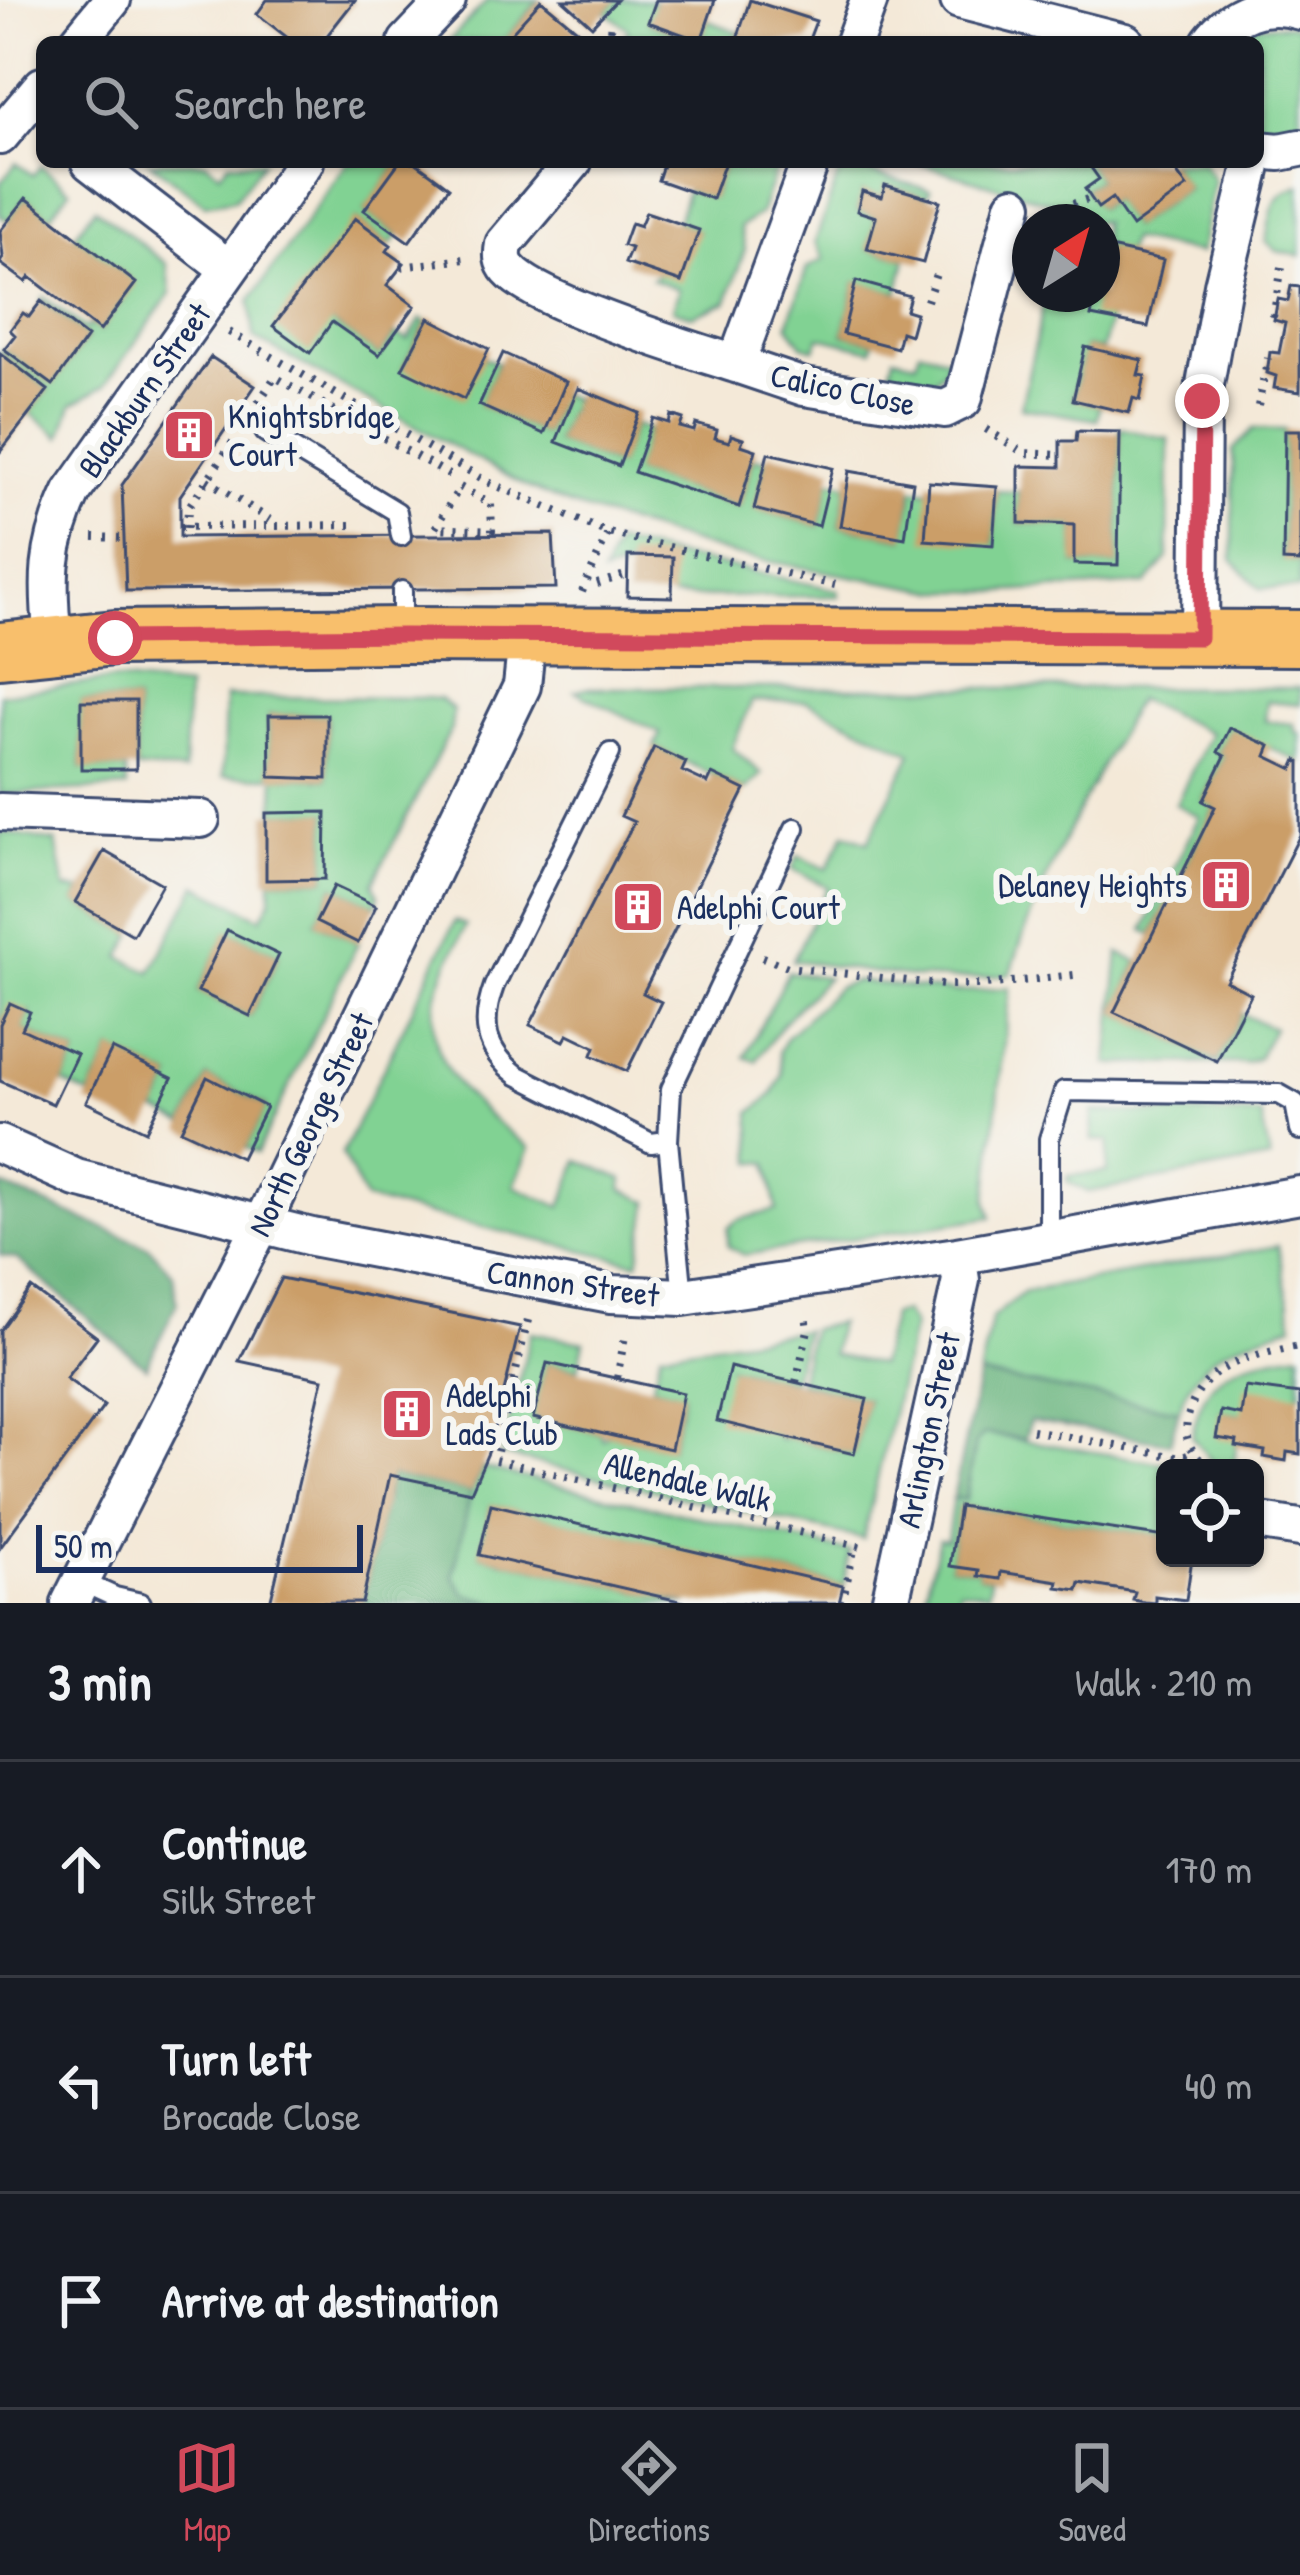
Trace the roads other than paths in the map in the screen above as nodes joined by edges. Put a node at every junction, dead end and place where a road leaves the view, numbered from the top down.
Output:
1 (112, 0) edge
2 (447, 0) edge
3 (869, 0) edge
4 (959, 0) edge
5 (1295, 6) edge
6 (83, 36) edge
7 (413, 36) edge
8 (856, 36) edge
9 (1101, 36) edge
10 (1215, 36) edge
11 (1300, 148) edge
12 (1264, 151) edge
13 (98, 168) edge
14 (301, 168) edge
15 (568, 168) edge
16 (808, 168) edge
17 (1252, 168) edge
18 (1012, 214) edge
19 (229, 269) junction
20 (736, 364) junction
21 (265, 432) dead end
22 (401, 536) dead end
23 (527, 638) junction
24 (1200, 638) junction
25 (1300, 638) edge
26 (53, 642) junction
27 (0, 650) edge
28 (610, 753) dead end
29 (0, 812) edge
30 (201, 819) dead end
31 (795, 828) dead end
32 (1300, 1130) edge
33 (668, 1141) junction
34 (0, 1144) edge
35 (1300, 1195) edge
36 (261, 1225) junction
37 (1049, 1239) junction
38 (957, 1256) junction
39 (682, 1297) junction
40 (1264, 1522) edge
41 (1300, 1528) edge
42 (75, 1592) edge
43 (141, 1603) edge
44 (890, 1603) edge

1 - 6 street
2 - 7 street
3 - 8 street
4 - 9 street
5 - 10 street
11 - 12 street
13 - 19 street
14 - 19 street, Blackburn Street
15 - 20 street, Calico Close
16 - 20 street, Calico Close
17 - 24 street
18 - 20 street, Calico Close
19 - 26 street, Blackburn Street
21 - 22 lane
23 - 24 main road
23 - 26 main road
23 - 36 street, North George Street
24 - 25 main road
26 - 27 main road
28 - 33 lane
29 - 30 street
31 - 33 lane
32 - 37 lane
33 - 39 lane
34 - 36 street, Cannon Street
35 - 37 street, Cannon Street
36 - 39 street, Cannon Street
36 - 42 street, North George Street
37 - 38 street, Cannon Street
38 - 39 street, Cannon Street
38 - 44 street, Arlington Street
40 - 41 street
42 - 43 lane

